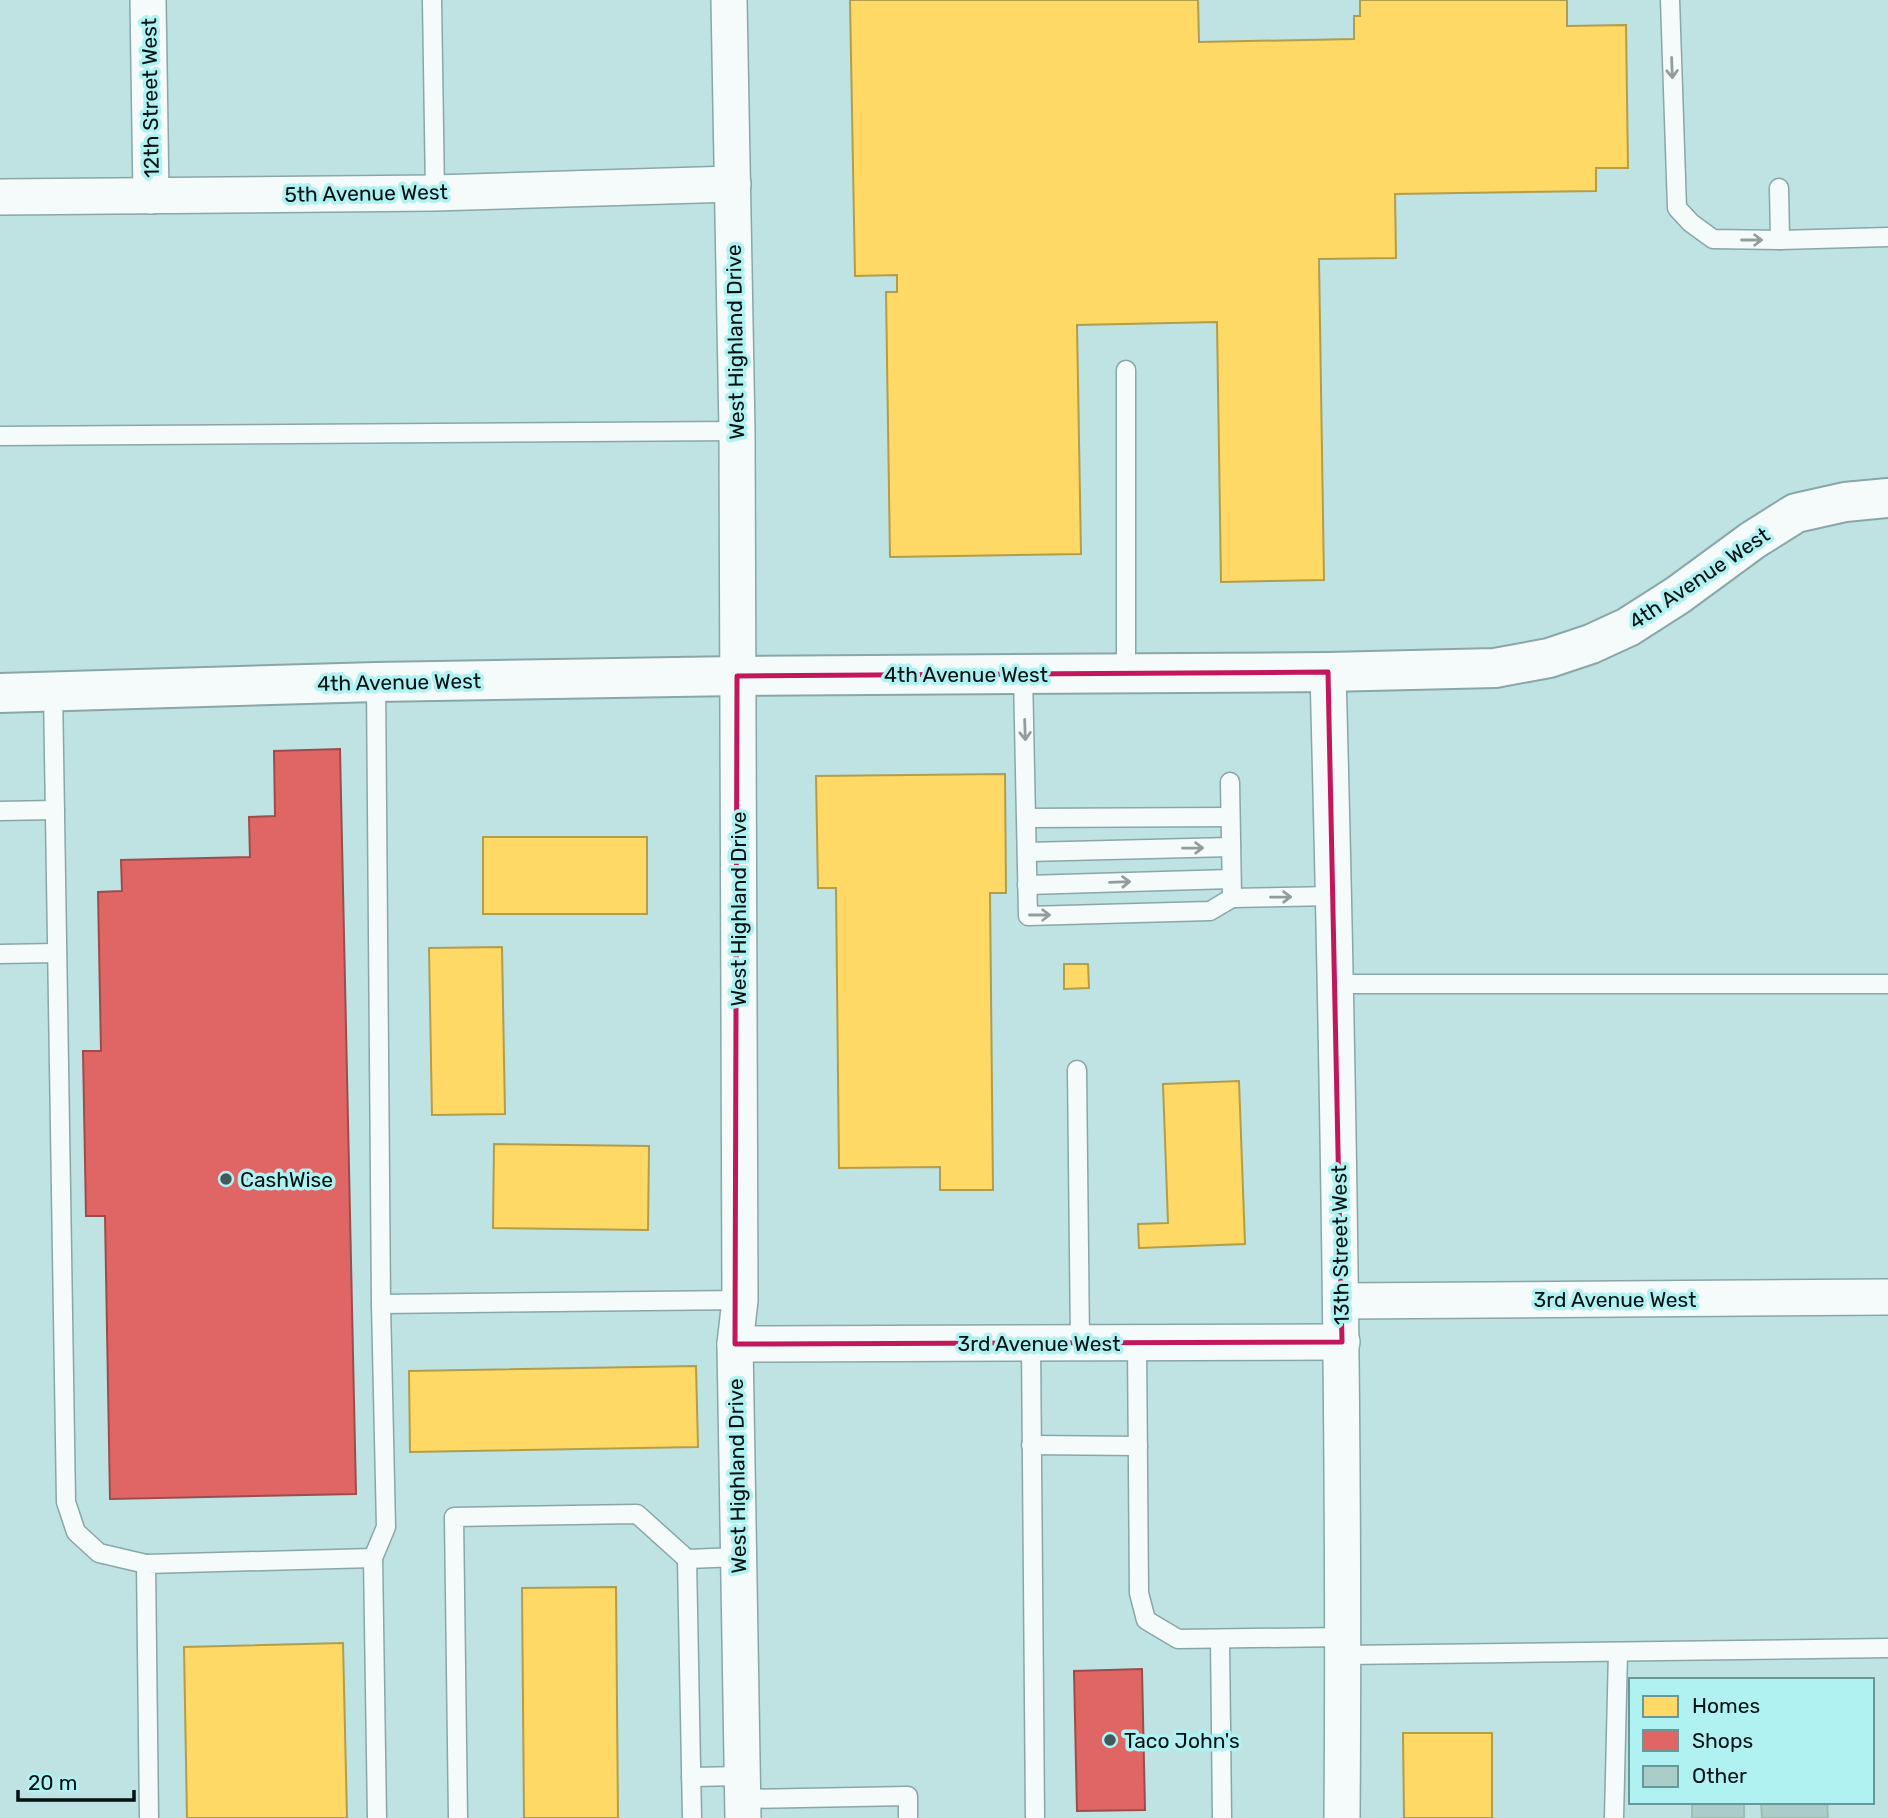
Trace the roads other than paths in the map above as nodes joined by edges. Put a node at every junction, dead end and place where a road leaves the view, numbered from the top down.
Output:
1 (148, 0) edge
2 (432, 0) edge
3 (729, 0) edge
4 (1670, 0) edge
5 (733, 184) junction
6 (1779, 188) dead end
7 (435, 193) junction
8 (151, 196) junction
9 (0, 197) edge
10 (1888, 237) edge
11 (1780, 240) junction
12 (1126, 370) dead end
13 (737, 431) junction
14 (0, 436) edge
15 (1888, 498) edge
16 (1328, 672) junction
17 (1126, 673) junction
18 (1023, 674) junction
19 (737, 676) junction
20 (376, 682) junction
21 (53, 691) junction
22 (0, 693) edge
23 (1230, 782) dead end
24 (55, 810) junction
25 (0, 811) edge
26 (1230, 817) junction
27 (1027, 818) junction
28 (1231, 847) junction
29 (1027, 852) junction
30 (1231, 879) junction
31 (1027, 885) junction
32 (1334, 896) junction
33 (1232, 898) junction
34 (57, 953) junction
35 (0, 954) edge
36 (1336, 984) junction
37 (1888, 984) edge
38 (1077, 1070) dead end
39 (1888, 1297) edge
40 (740, 1300) junction
41 (1342, 1301) junction
42 (381, 1304) junction
43 (1342, 1342) junction
44 (1031, 1343) junction
45 (1080, 1343) junction
46 (1137, 1343) junction
47 (736, 1344) junction
48 (1031, 1445) junction
49 (1138, 1446) junction
50 (738, 1557) junction
51 (373, 1558) junction
52 (687, 1559) junction
53 (146, 1564) junction
54 (1220, 1639) junction
55 (1344, 1646) junction
56 (1888, 1648) edge
57 (1618, 1651) junction
58 (691, 1777) junction
59 (743, 1798) edge
60 (149, 1818) edge
61 (377, 1818) edge
62 (458, 1818) edge
63 (692, 1818) edge
64 (908, 1818) edge
65 (1035, 1818) edge
66 (1222, 1818) edge
67 (1342, 1818) edge
68 (1614, 1818) edge

1 - 8 street, 12th Street West
2 - 7 lane
3 - 5 street, West Highland Drive
4 -> 11 lane
5 - 7 street, 5th Avenue West
5 - 13 street, West Highland Drive
6 - 11 lane
7 - 8 street, 5th Avenue West
8 - 9 street, 5th Avenue West
10 - 11 lane
12 - 17 lane
13 - 14 lane
13 - 19 street, West Highland Drive
15 - 16 street, 4th Avenue West
16 - 17 street, 4th Avenue West
16 - 32 street, 13th Street West
17 - 18 street, 4th Avenue West
18 - 19 street, 4th Avenue West
18 -> 27 lane
19 - 20 street, 4th Avenue West
19 - 40 street, West Highland Drive
20 - 21 street, 4th Avenue West
20 - 42 lane
21 - 22 street, 4th Avenue West
21 - 24 lane
23 - 26 lane
24 - 25 lane
24 - 34 lane
26 - 27 lane
26 - 28 lane
27 - 29 lane
29 -> 28 lane
28 - 30 lane
29 - 31 lane
31 -> 30 lane
30 - 33 lane
31 -> 33 lane
33 -> 32 lane
32 - 36 street, 13th Street West
34 - 35 lane
34 - 53 lane
36 - 37 lane
36 - 41 street, 13th Street West
38 - 45 lane
39 - 41 street, 3rd Avenue West
40 - 42 lane
40 - 47 street, West Highland Drive
41 - 43 street, 13th Street West
42 - 51 lane
43 - 46 street, 3rd Avenue West
43 - 55 street, 13th Street West
44 - 45 street, 3rd Avenue West
44 - 47 street, 3rd Avenue West
44 - 48 lane
45 - 46 street, 3rd Avenue West
46 - 49 lane
47 - 50 street, West Highland Drive
48 - 49 lane
48 - 65 lane
49 - 54 lane
50 - 52 lane
50 - 59 street, West Highland Drive
51 - 53 lane
51 - 61 lane
52 - 58 lane
52 - 62 lane
53 - 60 lane
54 - 55 lane
54 - 66 lane
55 - 57 lane
55 - 67 street, 13th Street West
56 - 57 lane
57 - 68 lane
58 - 59 lane
58 - 63 lane
59 - 64 lane

